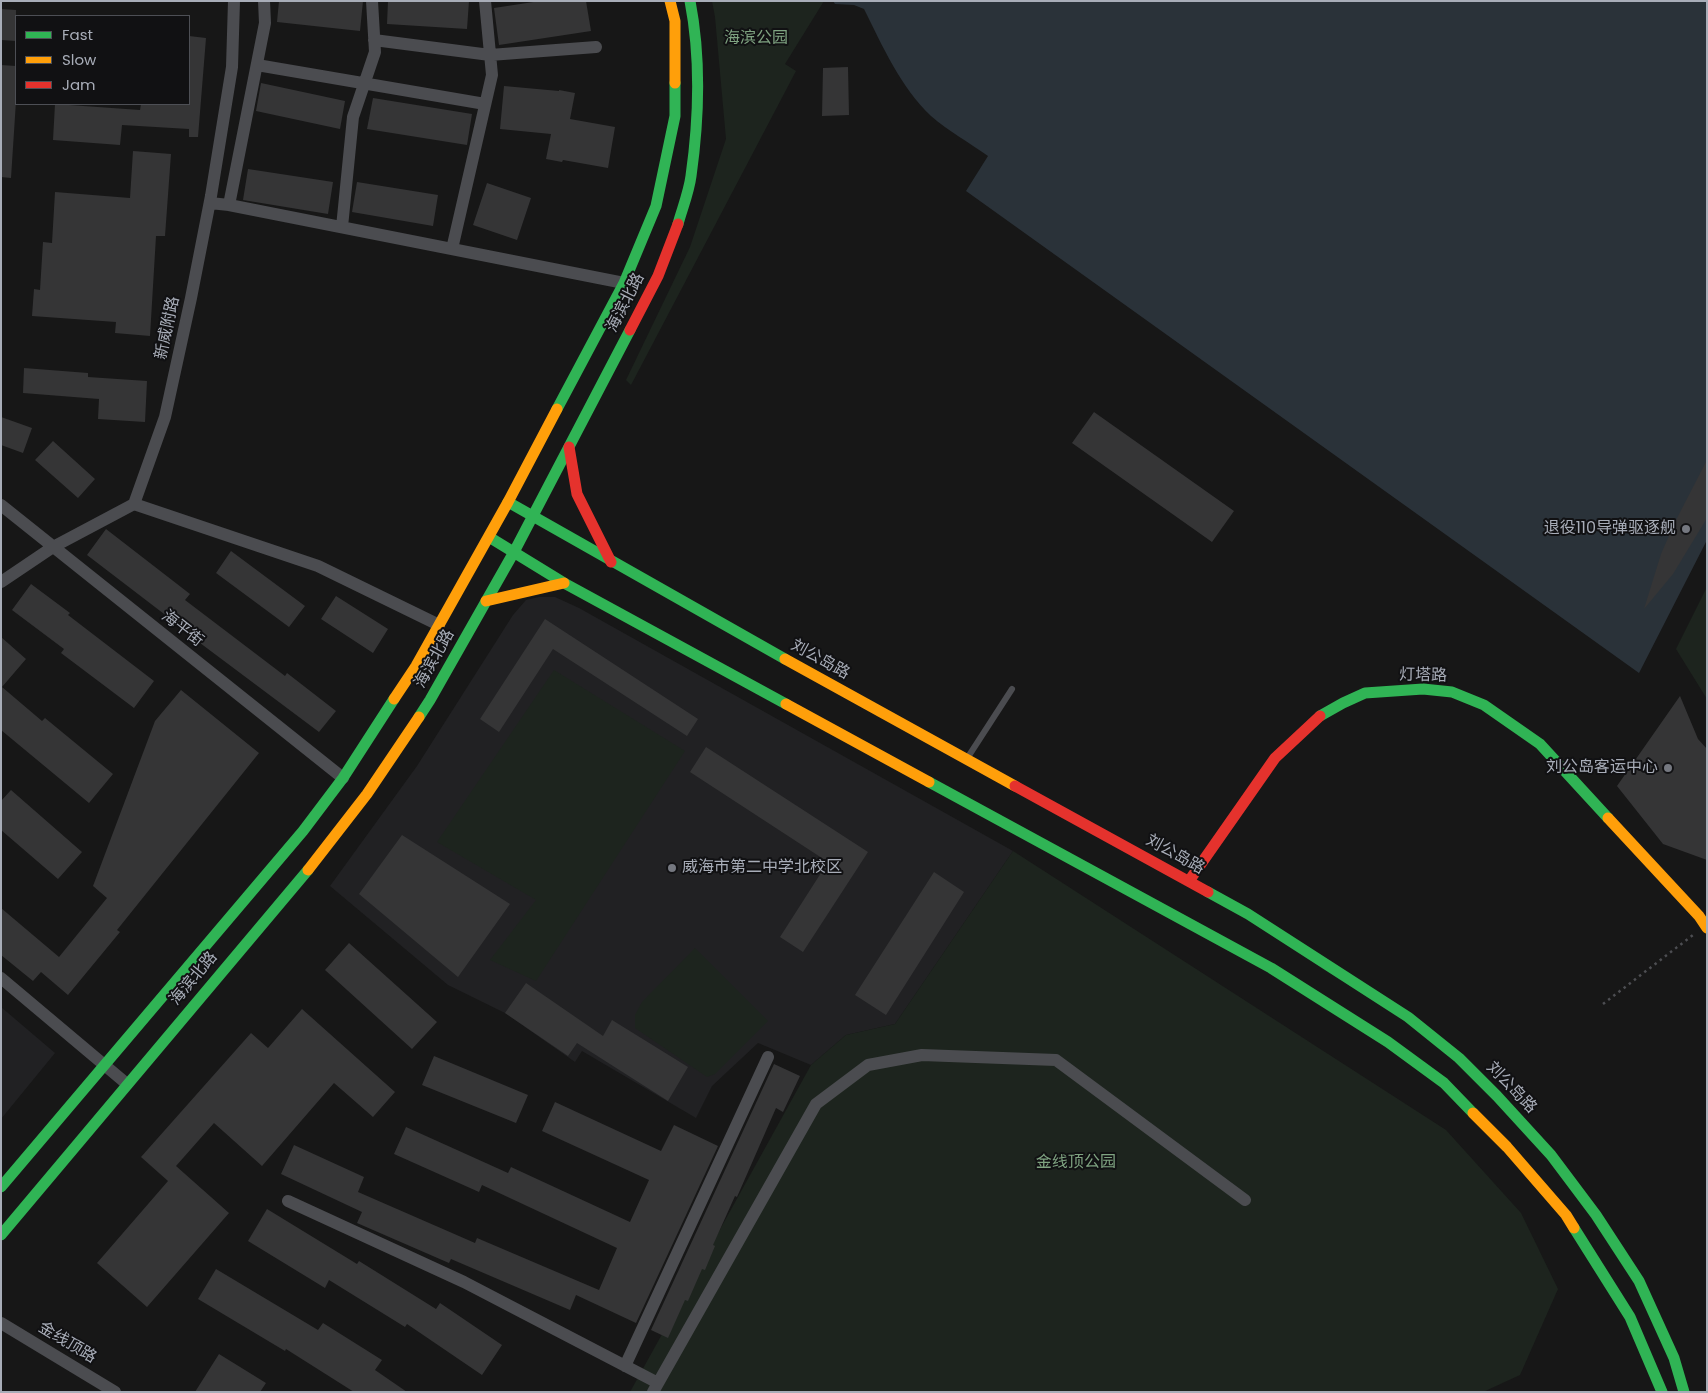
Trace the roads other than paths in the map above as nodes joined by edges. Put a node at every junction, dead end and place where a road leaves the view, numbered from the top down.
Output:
1 (234, 1) edge
2 (264, 1) edge
3 (372, 1) edge
4 (485, 1) edge
5 (670, 1) edge
6 (690, 1) edge
7 (374, 40) junction
8 (596, 47) dead end
9 (490, 55) junction
10 (257, 65) junction
11 (365, 83) junction
12 (485, 104) junction
13 (210, 203) junction
14 (229, 205) junction
15 (342, 227) junction
16 (452, 248) junction
17 (624, 284) junction
18 (569, 447) junction
19 (508, 502) junction
20 (134, 504) junction
21 (1, 505) edge
22 (532, 516) junction
23 (488, 537) junction
24 (53, 548) junction
25 (514, 552) junction
26 (611, 562) junction
27 (1, 582) edge
28 (564, 583) junction
29 (486, 601) junction
30 (439, 625) junction
31 (1012, 689) dead end
32 (967, 758) junction
33 (343, 778) junction
34 (1189, 881) junction
35 (1707, 928) edge
36 (1, 978) edge
37 (768, 1057) dead end
38 (103, 1065) junction
39 (127, 1084) junction
40 (1, 1187) edge
41 (1245, 1200) dead end
42 (288, 1201) dead end
43 (1, 1235) edge
44 (1, 1323) edge
45 (625, 1366) junction
46 (656, 1387) edge
47 (115, 1392) edge
48 (1662, 1392) edge
49 (1684, 1392) edge

1 - 13 street, 新威附路
2 - 10 street
3 - 7 street
4 - 9 street
5 - 17 main road, 海滨北路
6 - 18 main road, 海滨北路
7 - 9 street
7 - 11 street
8 - 9 street
9 - 12 street
10 - 11 street
10 - 14 street
11 - 12 street
11 - 15 street
12 - 16 street
13 - 14 street
13 - 20 street, 新威附路
14 - 15 street
15 - 16 street
16 - 17 street
17 - 19 main road, 海滨北路
18 - 22 main road, 海滨北路
18 - 26 main road
19 - 22 main road, 刘公岛路
19 - 23 main road, 海滨北路
20 - 24 street
20 - 30 street
21 - 24 street, 海平街
22 - 25 main road, 海滨北路
22 - 26 main road, 刘公岛路
23 - 25 main road
23 - 30 main road, 海滨北路
24 - 27 street
24 - 33 street, 海平街
25 - 28 main road
25 - 29 main road, 海滨北路
26 - 32 main road, 刘公岛路
28 - 29 main road
28 - 48 main road
29 - 39 main road, 海滨北路
30 - 33 main road, 海滨北路
31 - 32 lane
32 - 34 main road, 刘公岛路
33 - 38 main road, 海滨北路
34 - 35 main road, 灯塔路
34 - 49 main road, 刘公岛路
36 - 38 street
37 - 45 street
38 - 39 street
38 - 40 main road, 海滨北路
39 - 43 main road, 海滨北路
41 - 46 street
42 - 45 street
44 - 47 street, 金线顶路
45 - 46 street

